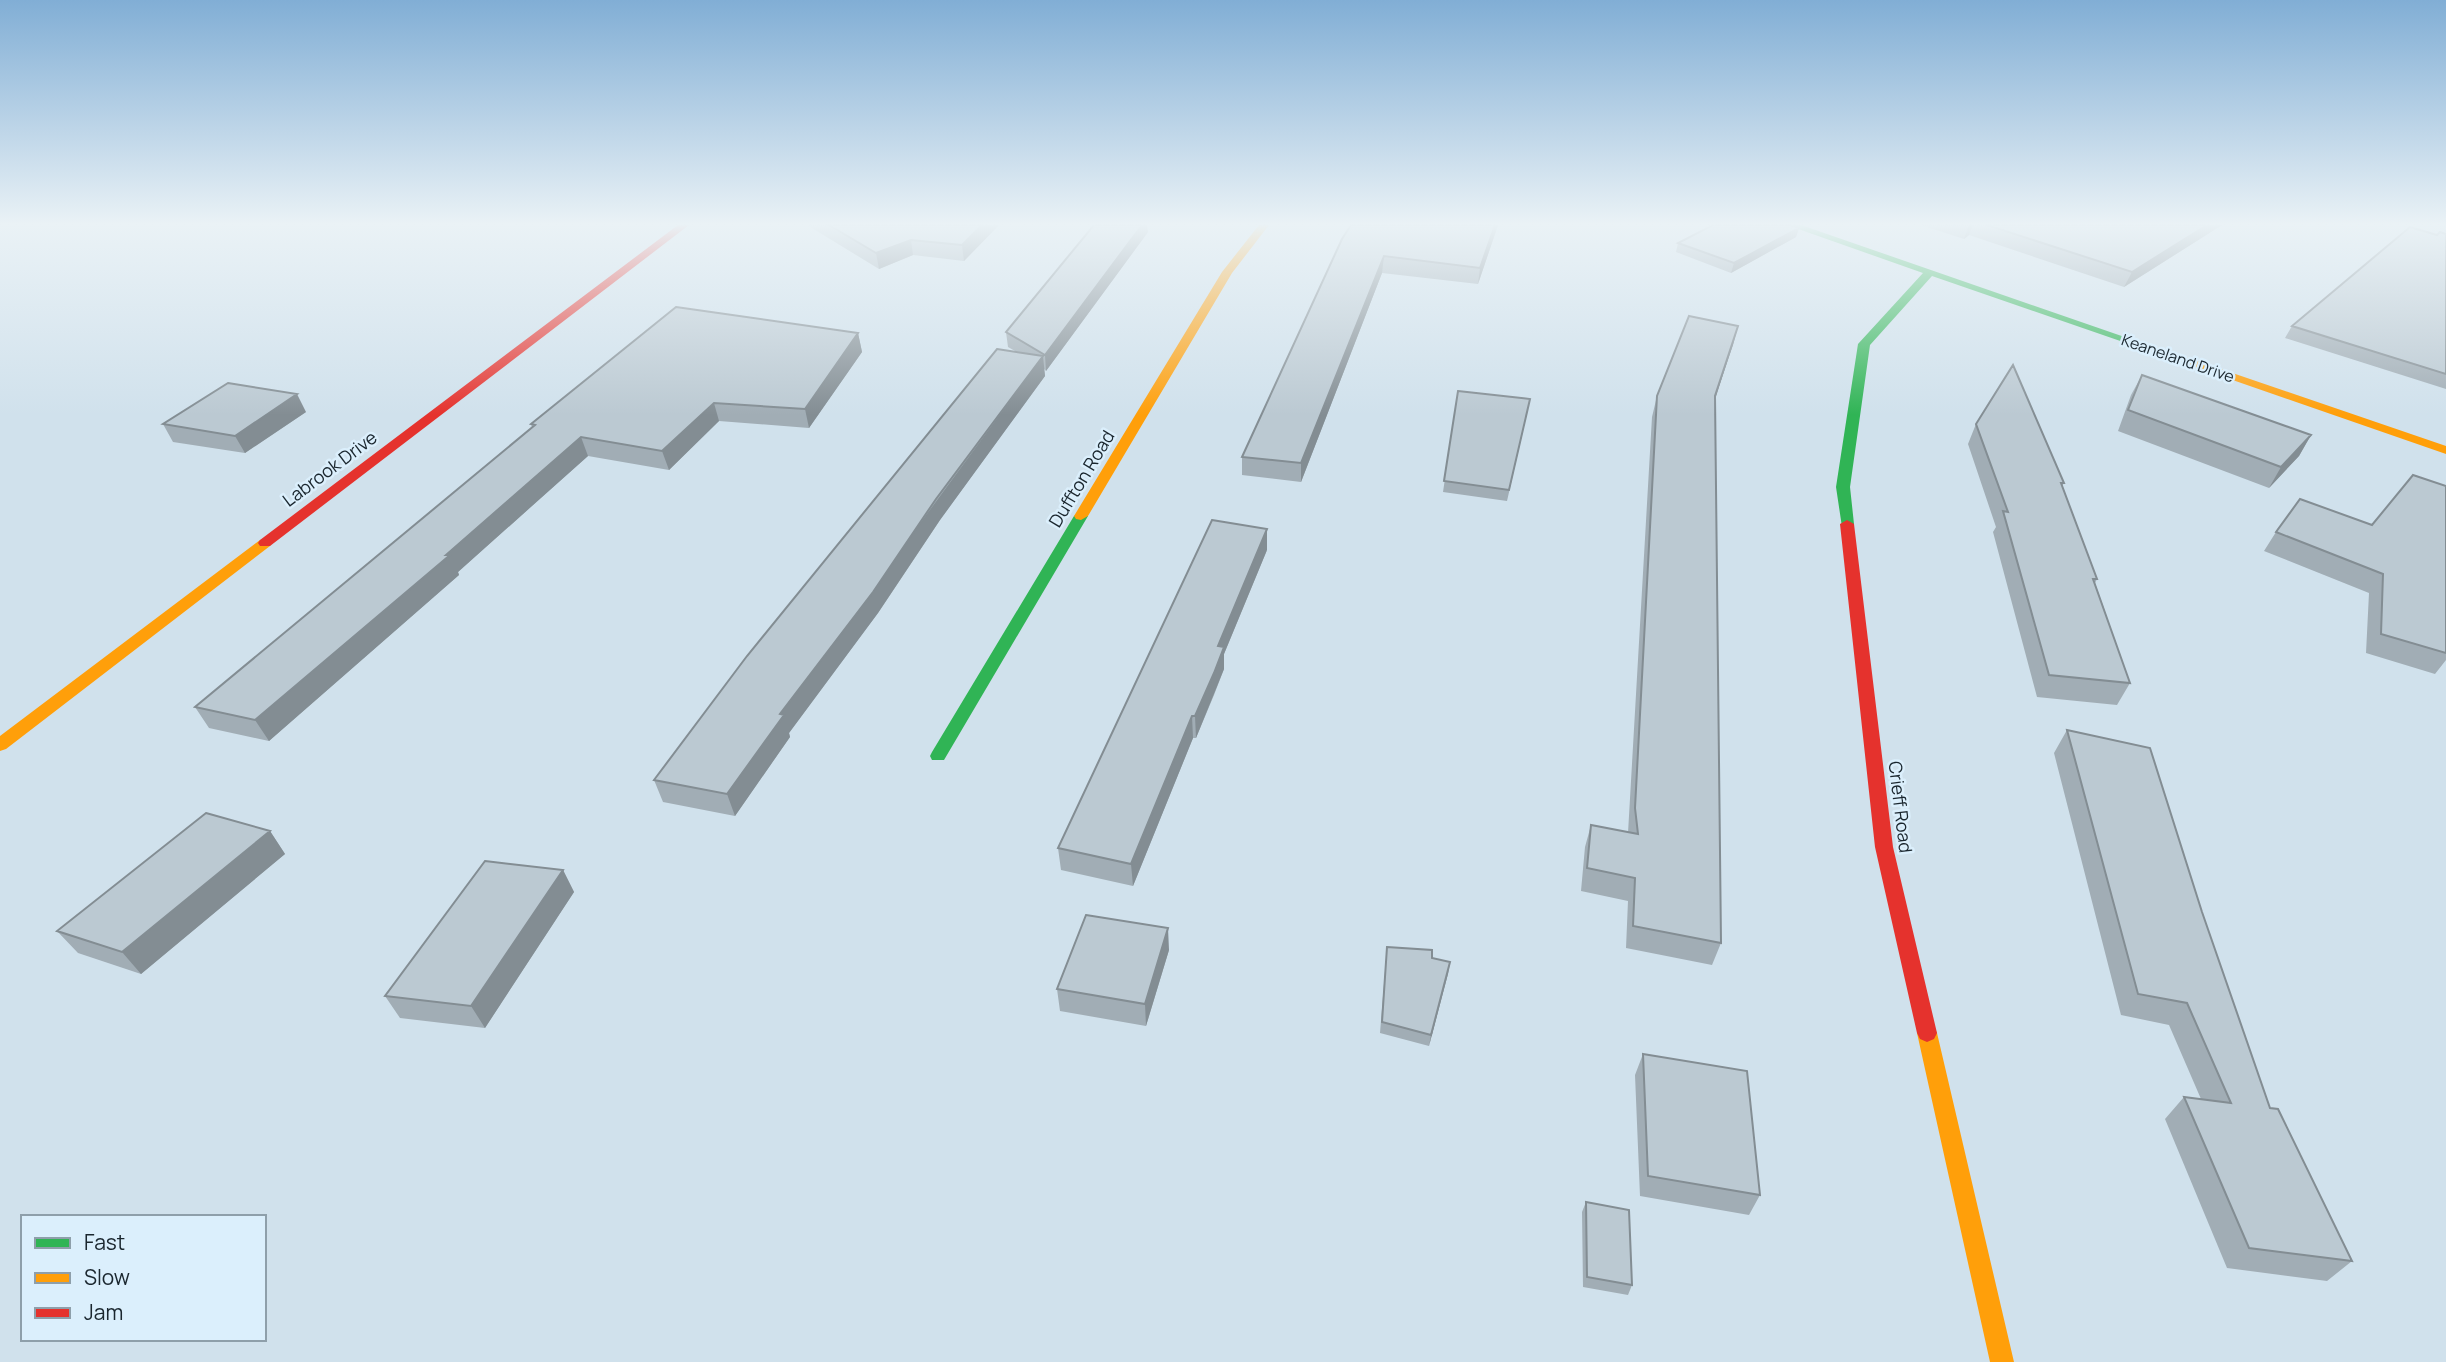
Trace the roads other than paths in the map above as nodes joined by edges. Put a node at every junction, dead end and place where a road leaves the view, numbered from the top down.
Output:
1 (600, 289) edge
2 (1217, 289) edge
3 (1915, 289) edge
4 (1978, 289) edge
5 (2446, 450) edge
6 (0, 745) edge
7 (938, 756) dead end
8 (2002, 1362) edge

1 - 6 street, Labrook Drive
2 - 7 street, Duffton Road
3 - 8 street, Crieff Road
4 - 5 street, Keaneland Drive

